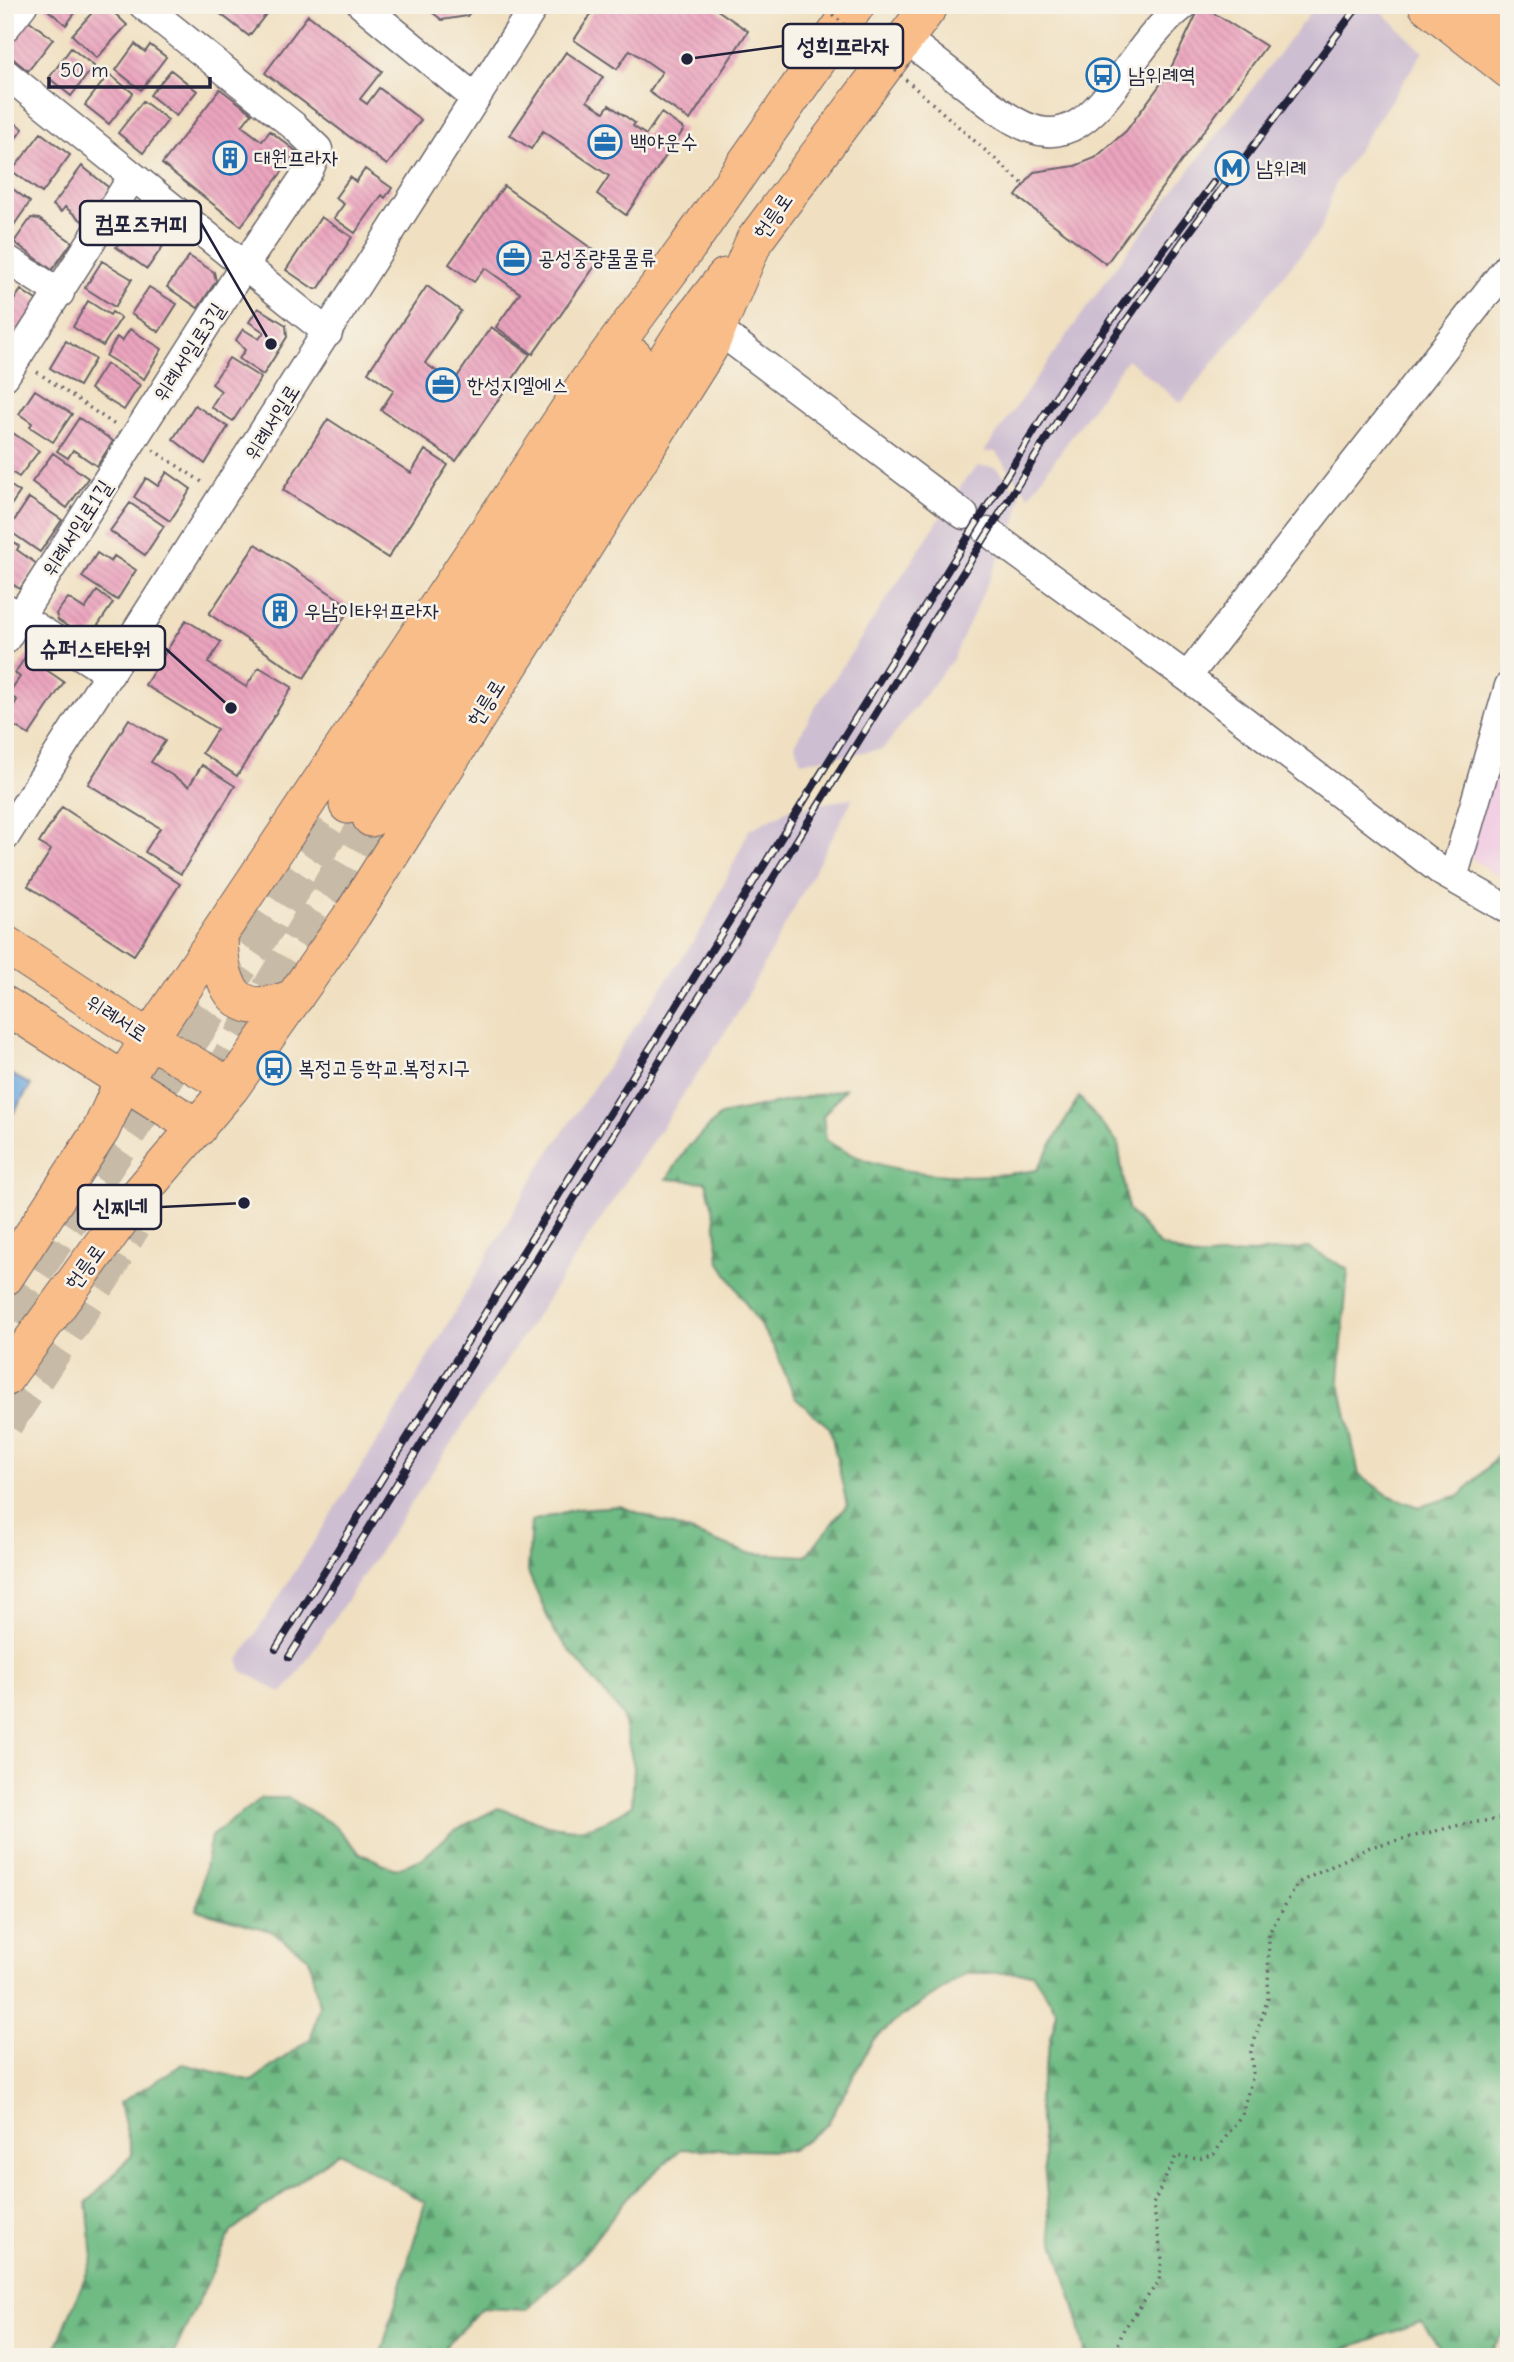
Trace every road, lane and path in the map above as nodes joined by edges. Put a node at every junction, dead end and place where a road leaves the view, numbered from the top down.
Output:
1 (23, 5) edge
2 (143, 5) edge
3 (362, 5) edge
4 (535, 5) edge
5 (821, 5) edge
6 (856, 5) edge
7 (930, 5) edge
8 (1184, 5) edge
9 (1427, 5) edge
10 (1473, 5) edge
11 (5, 27) edge
12 (1509, 32) edge
13 (906, 39) junction
14 (1509, 71) edge
15 (5, 74) edge
16 (475, 98) junction
17 (133, 176) junction
18 (1024, 185) dead end
19 (754, 241) junction
20 (688, 246) junction
21 (5, 258) edge
22 (1509, 265) edge
23 (244, 266) junction
24 (60, 293) junction
25 (717, 329) junction
26 (328, 333) junction
27 (11, 367) edge
28 (135, 438) junction
29 (225, 496) junction
30 (964, 515) dead end
31 (988, 532) dead end
32 (10, 622) edge
33 (110, 674) junction
34 (1187, 677) junction
35 (1509, 686) edge
36 (5, 837) edge
37 (1453, 878) junction
38 (1509, 910) edge
39 (219, 935) junction
40 (5, 944) edge
41 (295, 997) junction
42 (5, 1005) edge
43 (149, 1039) junction
44 (122, 1081) junction
45 (231, 1087) junction
46 (198, 1128) junction
47 (5, 1277) edge
48 (5, 1378) edge
49 (1509, 1818) edge
50 (1113, 2357) edge

1 - 11 street
2 - 23 street, 위례서일로3길
3 - 16 street
4 - 16 street, 위례서일로
5 - 18 path, bridge
6 - 20 main road
7 - 13 main road, 헌릉로
8 - 13 street
9 - 14 main road
10 - 12 main road
13 - 19 main road, 헌릉로
15 - 17 street
16 - 26 street, 위례서일로
17 - 23 street
17 - 24 street
19 - 20 main road
19 - 25 main road, 헌릉로
20 - 39 main road
21 - 24 street
22 - 34 street
23 - 26 street
23 - 28 street, 위례서일로3길
24 - 27 street
25 - 30 street
25 - 41 main road, 헌릉로
26 - 29 street, 위례서일로
27 - 28 path
28 - 29 path
28 - 32 street, 위례서일로1길
29 - 33 street, 위례서일로
31 - 34 street
32 - 33 street, 위례서일로1길
33 - 36 street, 위례서일로
34 - 37 street
35 - 37 street
37 - 38 street
39 - 41 main road
39 - 43 main road
40 - 43 main road, 위례서로
41 - 45 main road, 헌릉로
42 - 44 main road
43 - 44 main road
43 - 45 main road, 위례서로
44 - 46 main road
44 - 47 main road
45 - 46 main road, 헌릉로
46 - 48 main road, 헌릉로
49 - 50 path

